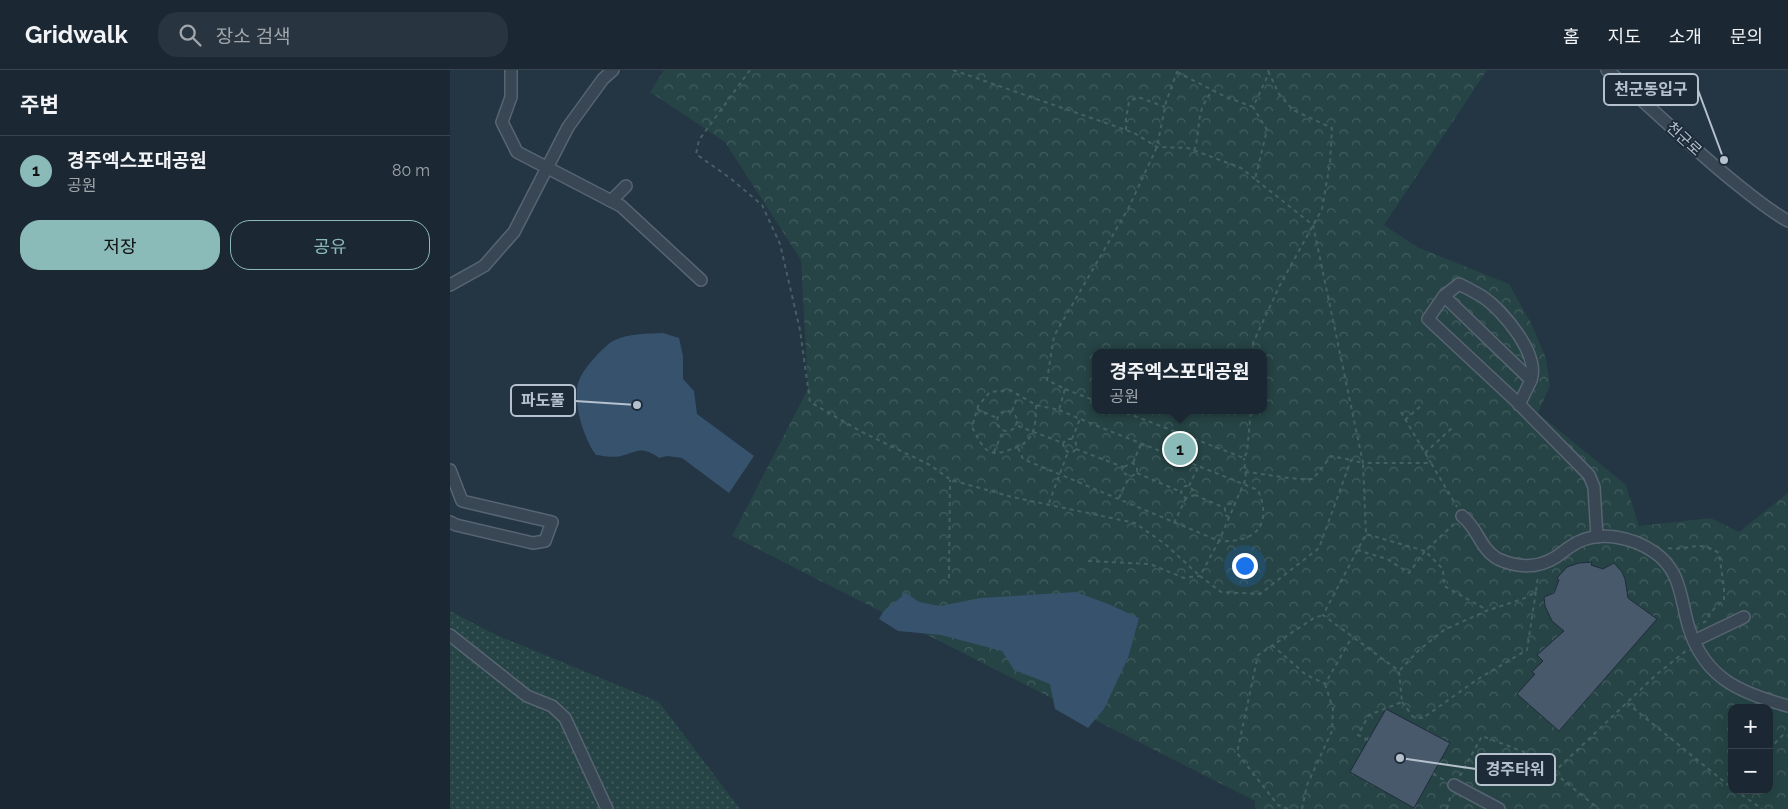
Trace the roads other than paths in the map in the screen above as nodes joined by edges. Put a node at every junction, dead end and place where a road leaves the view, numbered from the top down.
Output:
1 (521, 70) edge
2 (613, 70) edge
3 (1607, 70) edge
4 (511, 73) edge
5 (546, 168) junction
6 (626, 186) dead end
7 (611, 201) junction
8 (1788, 221) edge
9 (701, 280) dead end
10 (450, 285) edge
11 (1444, 296) junction
12 (1532, 380) junction
13 (1519, 405) junction
14 (450, 472) edge
15 (1462, 516) road end
16 (450, 522) edge
17 (1597, 537) junction
18 (1744, 617) dead end
19 (450, 635) edge
20 (1694, 642) junction
21 (1788, 706) edge
22 (1454, 785) road end
23 (608, 809) edge
24 (1500, 809) edge

1 - 4 street
2 - 5 street
3 - 8 street, 천군로
4 - 5 street
5 - 7 street
5 - 10 street
6 - 7 street
7 - 9 street
11 - 12 street
11 - 12 street
11 - 13 street
12 - 13 street
13 - 17 street
14 - 16 street
15 - 17 street
17 - 20 street
18 - 20 street
19 - 23 street
20 - 21 street
22 - 24 street

